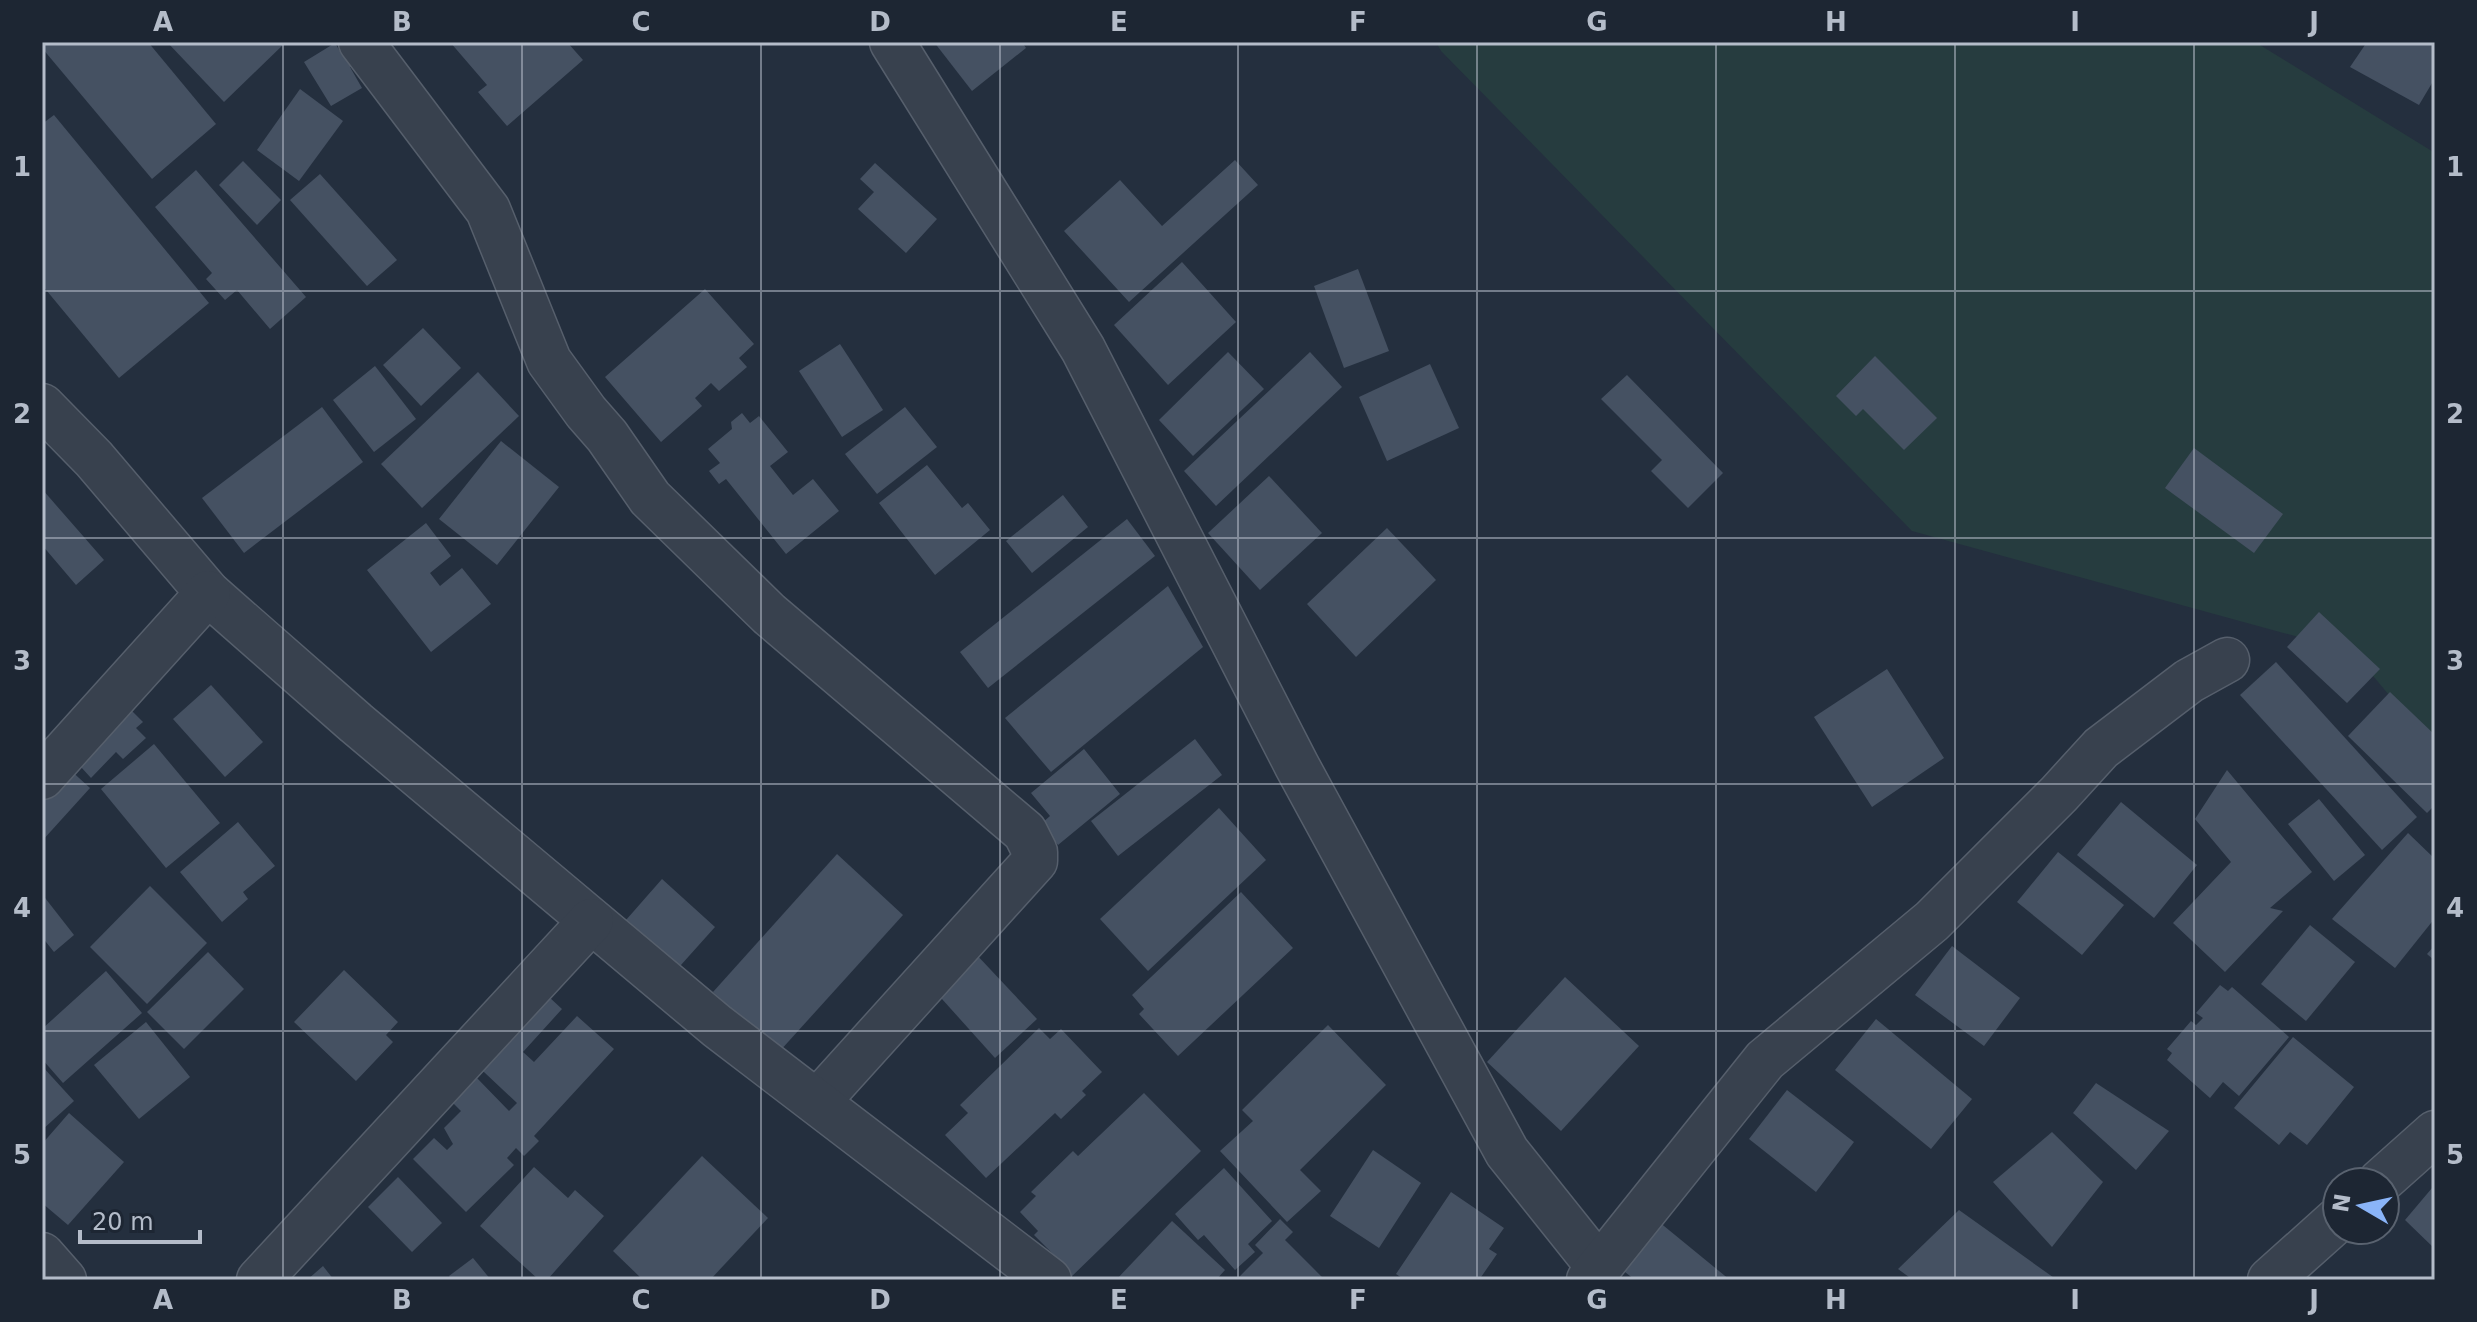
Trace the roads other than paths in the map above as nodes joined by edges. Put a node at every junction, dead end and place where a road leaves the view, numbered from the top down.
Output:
1 (361, 42) edge
2 (892, 42) edge
3 (42, 406) edge
4 (208, 593) junction
5 (2227, 660) dead end
6 (42, 777) edge
7 (591, 921) junction
8 (818, 1101) junction
9 (2435, 1133) edge
10 (2398, 1166) edge
11 (2321, 1234) edge
12 (42, 1255) edge
13 (1594, 1273) edge
14 (64, 1280) edge
15 (259, 1280) edge
16 (1049, 1280) edge
17 (2270, 1280) edge

1 - 8 street
2 - 13 street
3 - 4 street
4 - 6 street
4 - 7 street
5 - 13 street
7 - 8 street
7 - 15 street
8 - 16 street
9 - 10 street
11 - 17 street
12 - 14 street

